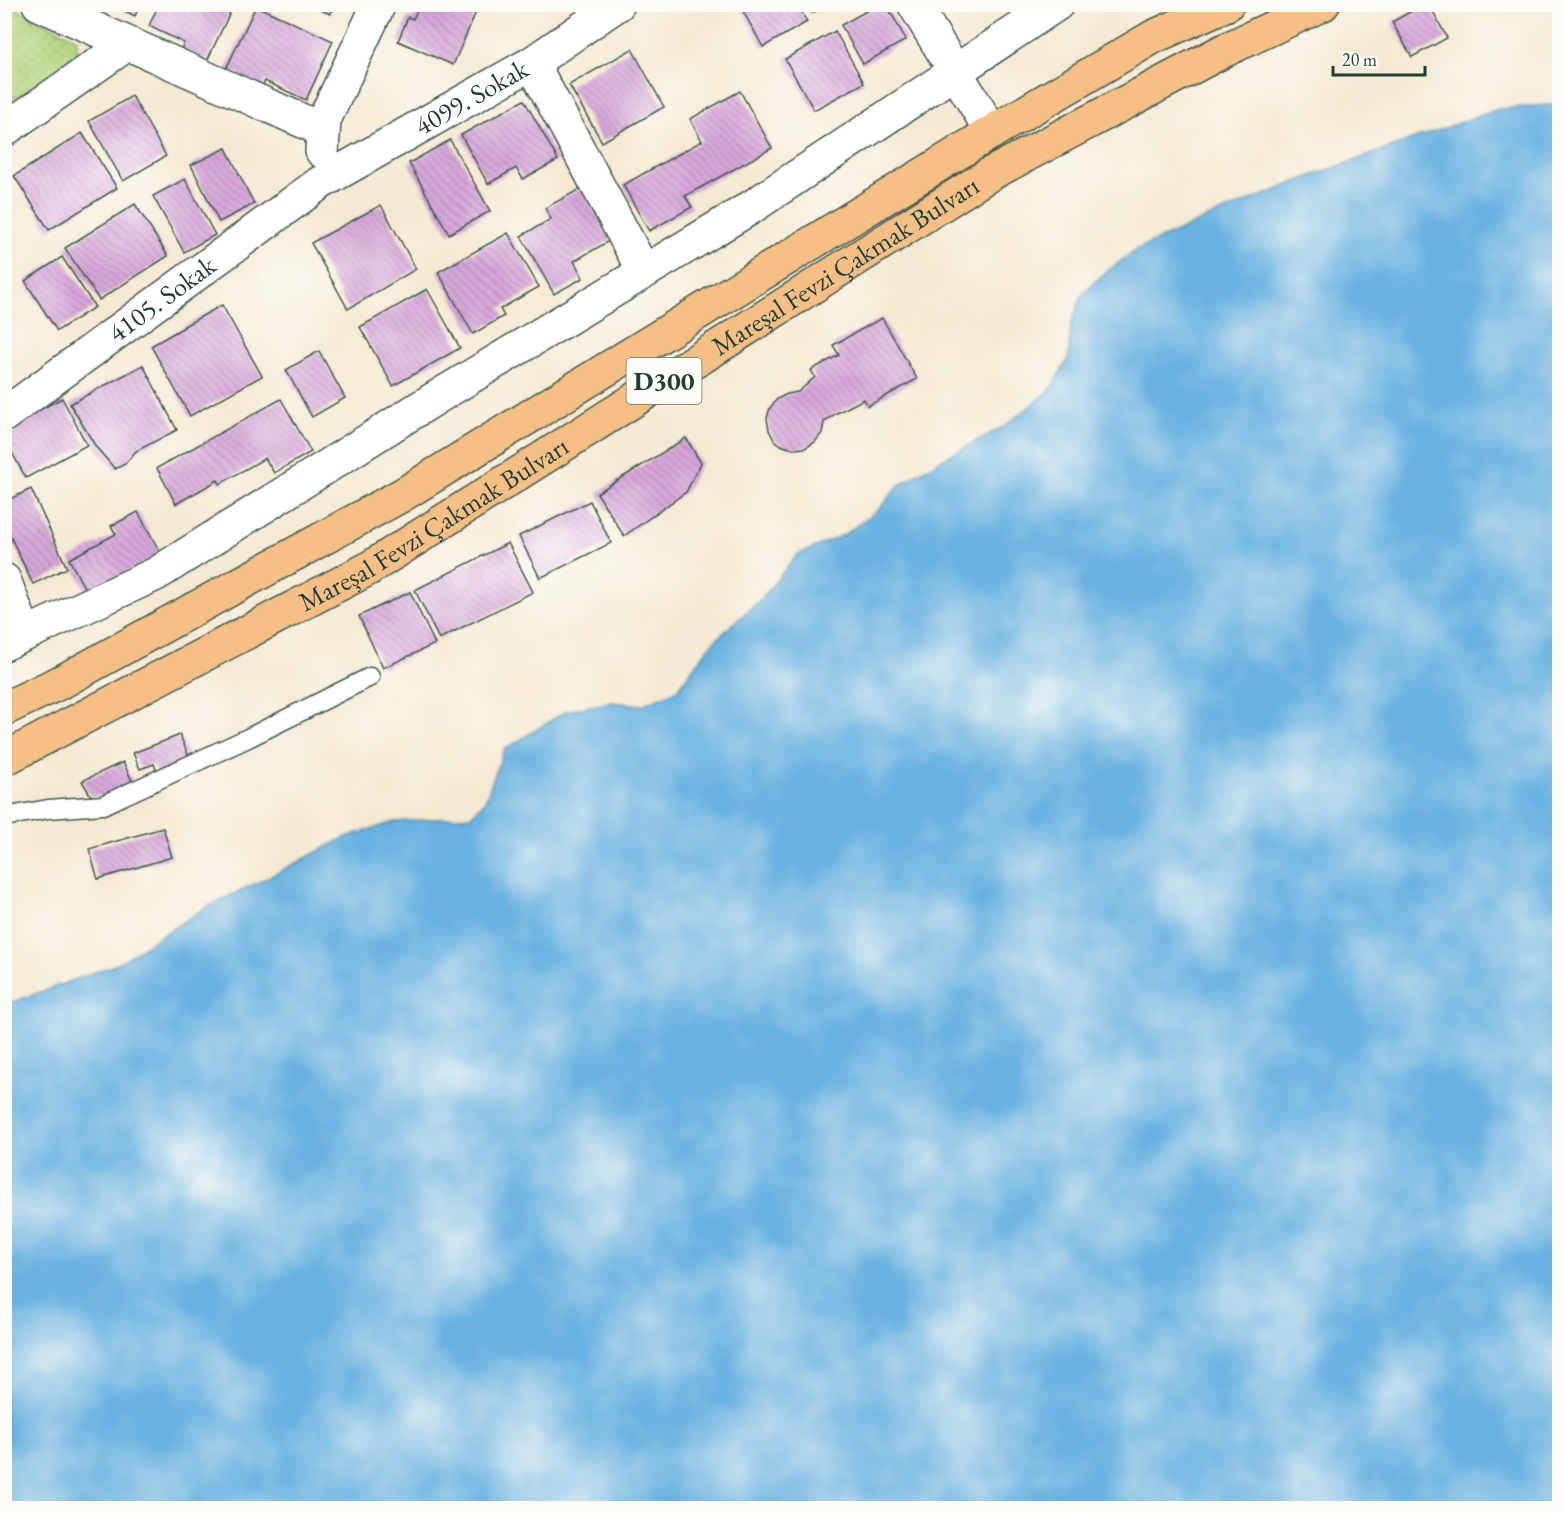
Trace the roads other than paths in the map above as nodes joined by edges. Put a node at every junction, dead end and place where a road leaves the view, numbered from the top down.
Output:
1 (39, 4) edge
2 (379, 4) edge
3 (618, 4) edge
4 (914, 4) edge
5 (1057, 4) edge
6 (1227, 4) edge
7 (1323, 4) edge
8 (127, 44) junction
9 (532, 63) junction
10 (956, 72) junction
11 (4, 130) edge
12 (323, 130) junction
13 (992, 132) junction
14 (320, 183) junction
15 (644, 272) junction
16 (4, 415) edge
17 (4, 580) edge
18 (15, 639) edge
19 (369, 677) dead end
20 (4, 708) edge
21 (4, 759) edge
22 (4, 817) edge

1 - 8 street
2 - 12 street
3 - 9 street, 4099. Sokak
4 - 10 street
5 - 10 street
6 - 13 highway, Mareşal Fevzi Çakmak Bulvarı / D300
7 - 21 highway, Mareşal Fevzi Çakmak Bulvarı / D300
8 - 11 street
8 - 12 street
9 - 14 street, 4099. Sokak
9 - 15 street
10 - 13 street
10 - 15 street
12 - 14 street
13 - 20 highway, Mareşal Fevzi Çakmak Bulvarı / D300
14 - 16 street, 4105. Sokak
15 - 18 street
17 - 18 street
19 - 22 lane

